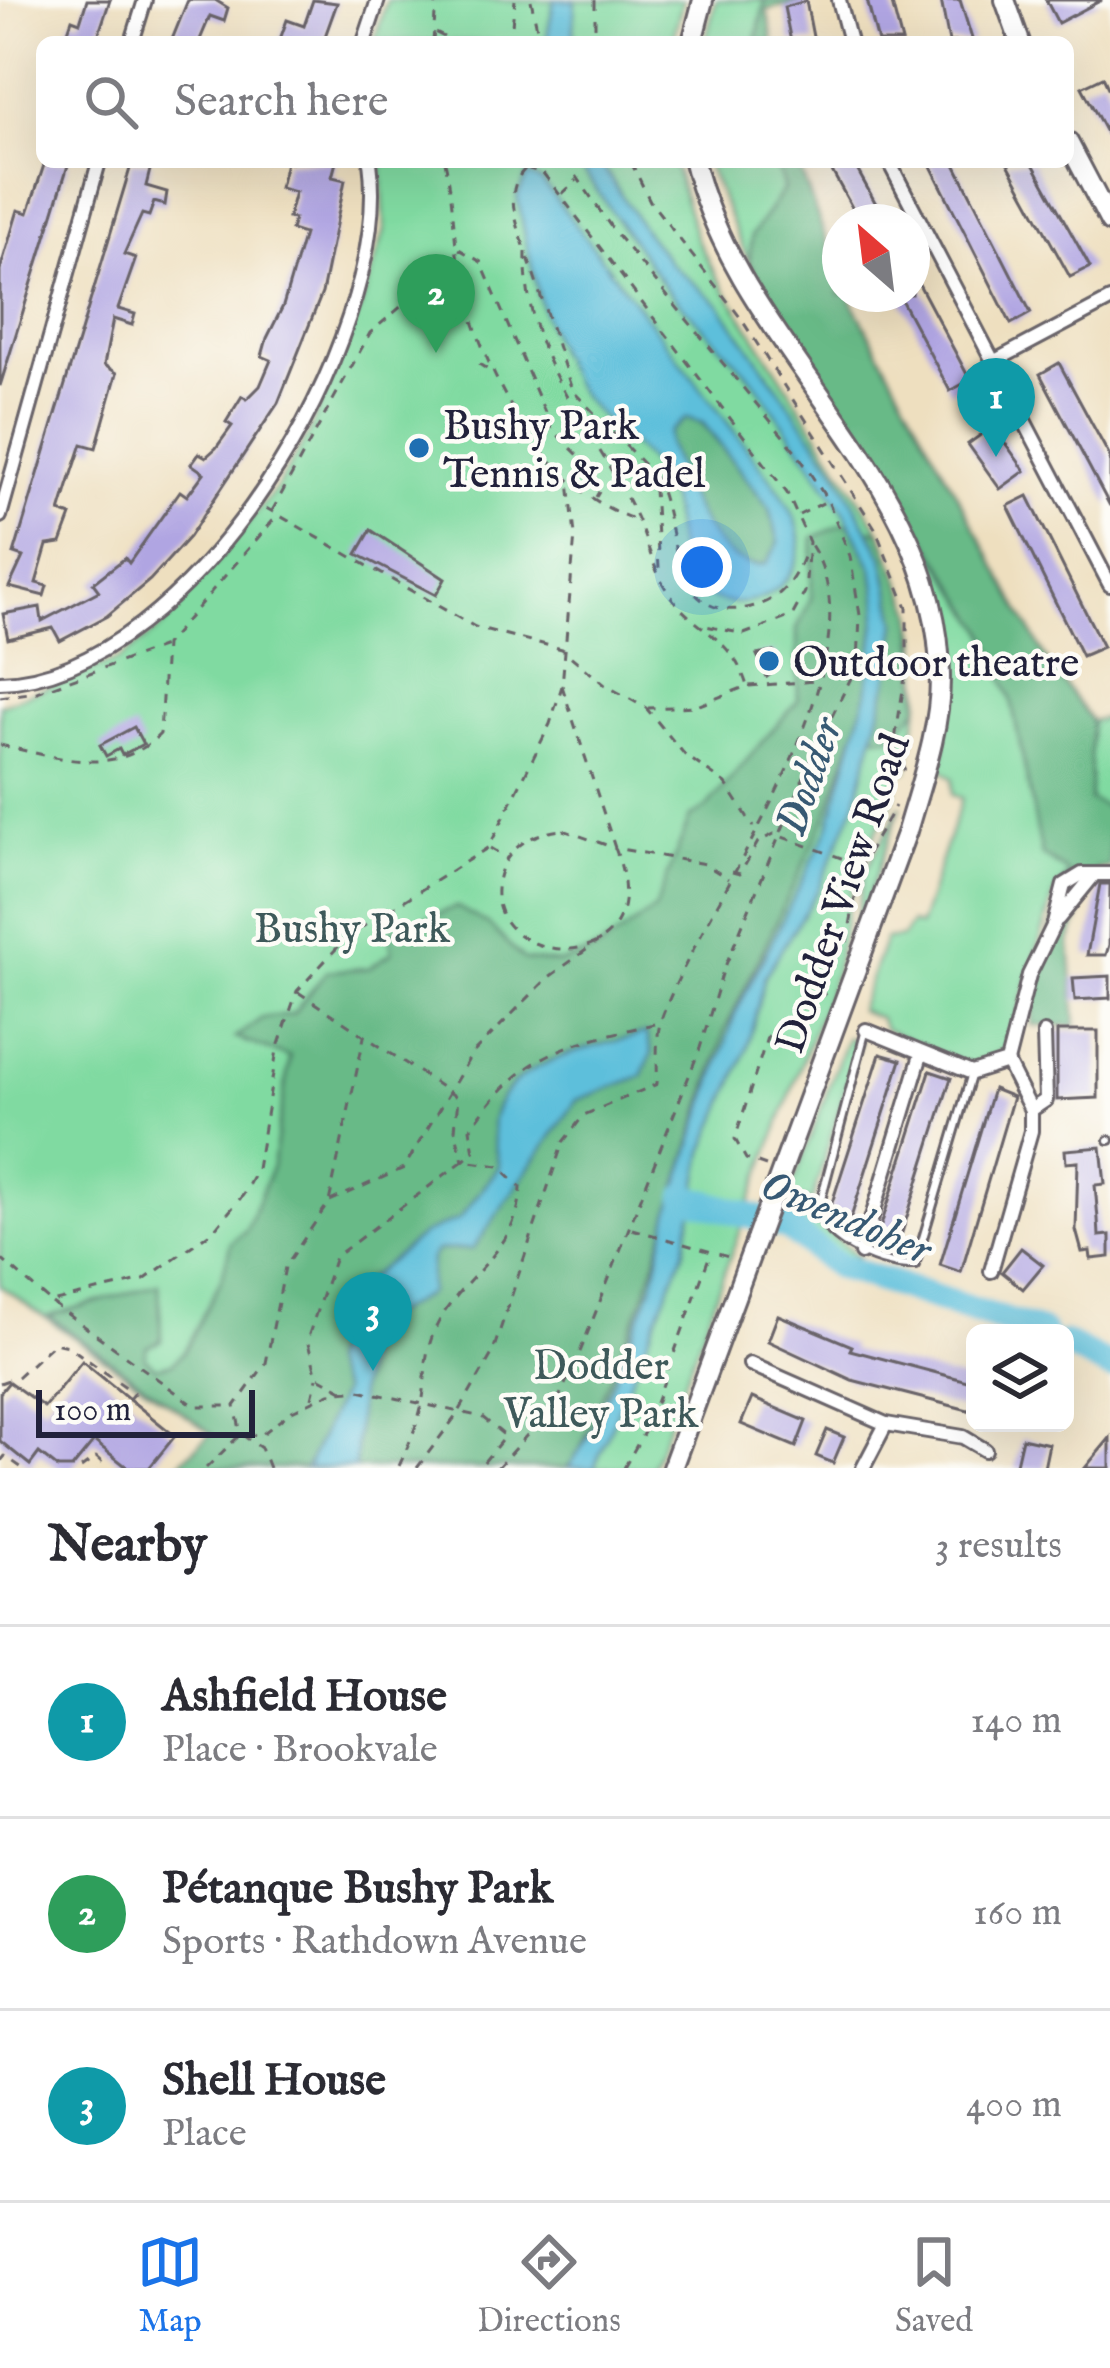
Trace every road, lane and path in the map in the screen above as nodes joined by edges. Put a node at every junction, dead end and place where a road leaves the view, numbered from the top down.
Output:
1 (145, 0) edge
2 (378, 0) edge
3 (436, 0) edge
4 (515, 0) edge
5 (531, 0) edge
6 (595, 0) edge
7 (703, 0) edge
8 (838, 0) edge
9 (1005, 0) edge
10 (434, 32) junction
11 (134, 36) edge
12 (366, 36) edge
13 (434, 36) edge
14 (442, 36) edge
15 (511, 36) edge
16 (539, 36) edge
17 (595, 36) edge
18 (694, 36) edge
19 (848, 36) edge
20 (1019, 36) edge
21 (1074, 153) edge
22 (97, 168) edge
23 (370, 168) edge
24 (446, 168) edge
25 (524, 168) edge
26 (533, 168) edge
27 (570, 168) edge
28 (634, 168) edge
29 (696, 168) edge
30 (892, 168) edge
31 (577, 180) junction
32 (560, 195) junction
33 (1110, 222) edge
34 (458, 249) junction
35 (526, 252) junction
36 (460, 257) junction
37 (1110, 300) edge
38 (368, 336) junction
39 (380, 337) dead end
40 (993, 362) junction
41 (479, 364) dead end
42 (494, 374) junction
43 (652, 474) junction
44 (569, 482) junction
45 (596, 499) junction
46 (828, 501) junction
47 (254, 502) junction
48 (272, 512) junction
49 (799, 515) junction
50 (0, 516) edge
51 (278, 516) junction
52 (638, 520) junction
53 (809, 542) junction
54 (660, 575) junction
55 (1110, 585) edge
56 (706, 626) junction
57 (562, 649) junction
58 (818, 681) junction
59 (0, 682) edge
60 (562, 686) junction
61 (747, 686) junction
62 (646, 708) junction
63 (0, 746) edge
64 (903, 789) dead end
65 (898, 802) dead end
66 (755, 829) junction
67 (489, 847) junction
68 (615, 848) junction
69 (508, 859) junction
70 (861, 866) junction
71 (732, 872) junction
72 (1102, 874) edge
73 (729, 880) junction
74 (605, 936) junction
75 (846, 949) dead end
76 (833, 987) dead end
77 (297, 991) junction
78 (660, 1022) junction
79 (866, 1030) joint
80 (1044, 1033) dead end
81 (364, 1036) junction
82 (921, 1054) junction
83 (1007, 1062) junction
84 (972, 1073) junction
85 (449, 1091) junction
86 (1031, 1110) junction
87 (463, 1161) junction
88 (769, 1167) dead end
89 (329, 1202) junction
90 (630, 1228) junction
91 (709, 1251) junction
92 (861, 1252) junction
93 (0, 1258) edge
94 (733, 1258) dead end
95 (991, 1270) dead end
96 (50, 1302) junction
97 (750, 1364) dead end
98 (317, 1376) junction
99 (0, 1383) edge
100 (343, 1390) junction
101 (128, 1400) dead end
102 (311, 1402) junction
103 (422, 1404) junction
104 (236, 1406) junction
105 (459, 1412) junction
106 (886, 1424) junction
107 (242, 1434) junction
108 (985, 1450) dead end
109 (2, 1454) edge
110 (17, 1455) dead end
111 (13, 1461) junction
112 (0, 1462) edge
113 (107, 1467) edge
114 (22, 1468) edge
115 (81, 1468) edge
116 (206, 1468) edge
117 (269, 1468) edge
118 (398, 1468) edge
119 (417, 1468) edge
120 (479, 1468) edge
121 (497, 1468) edge
122 (624, 1468) edge
123 (672, 1468) edge
124 (863, 1468) edge

1 - 11 street
2 - 12 street
3 - 10 path
4 - 15 path
5 - 16 path
6 - 17 path
7 - 18 main road
8 - 19 street
9 - 20 main road
10 - 13 path
10 - 14 path
21 - 33 main road
22 - 50 street
23 - 47 street
24 - 34 path
25 - 35 path
26 - 32 path
27 - 31 path
28 - 64 path
29 - 123 main road, Dodder View Road
30 - 40 street
31 - 32 path
31 - 46 path
32 - 49 path
34 - 36 path
34 - 45 path
35 - 43 path
35 - 52 path
36 - 38 path
36 - 42 path
37 - 40 street
38 - 39 path
38 - 48 path
40 - 55 street
41 - 42 path
42 - 44 path
43 - 53 path
43 - 54 path
44 - 45 path
44 - 57 path
45 - 52 path
46 - 49 path
46 - 90 path
47 - 48 path
47 - 59 street
48 - 51 path
49 - 53 path
51 - 57 path
51 - 63 path
52 - 54 path
53 - 56 path
53 - 58 path
54 - 56 path
56 - 61 path
57 - 60 path
57 - 62 path
58 - 61 path
58 - 66 path
60 - 67 path
60 - 68 path
61 - 62 path
62 - 66 path
65 - 70 path
66 - 71 path
67 - 69 path
67 - 77 path
68 - 69 path
68 - 73 path
68 - 74 path
69 - 74 path
70 - 71 path, bridge
70 - 75 path
71 - 73 path
72 - 83 street
73 - 78 path
74 - 85 path
76 - 88 path
77 - 81 path
77 - 96 path
78 - 87 path
78 - 105 path
79 - 82 street
79 - 92 lane
80 - 86 street
81 - 85 path
81 - 89 path
82 - 84 street
82 - 92 street
83 - 84 street
83 - 86 street
84 - 92 lane
85 - 87 path
85 - 89 path
86 - 95 street
87 - 98 path
87 - 103 path
89 - 104 path
90 - 91 path
90 - 121 path
91 - 94 path
91 - 122 path
93 - 96 path
96 - 104 path
97 - 106 street
98 - 100 path
98 - 102 path
99 - 101 path
100 - 102 path
100 - 103 path
102 - 107 path
103 - 105 path
103 - 118 path
104 - 107 path
105 - 119 path
105 - 120 path
106 - 108 street
106 - 124 street
107 - 116 path
107 - 117 path
109 - 111 path
109 - 112 path
110 - 111 path
111 - 114 path
113 - 115 path

